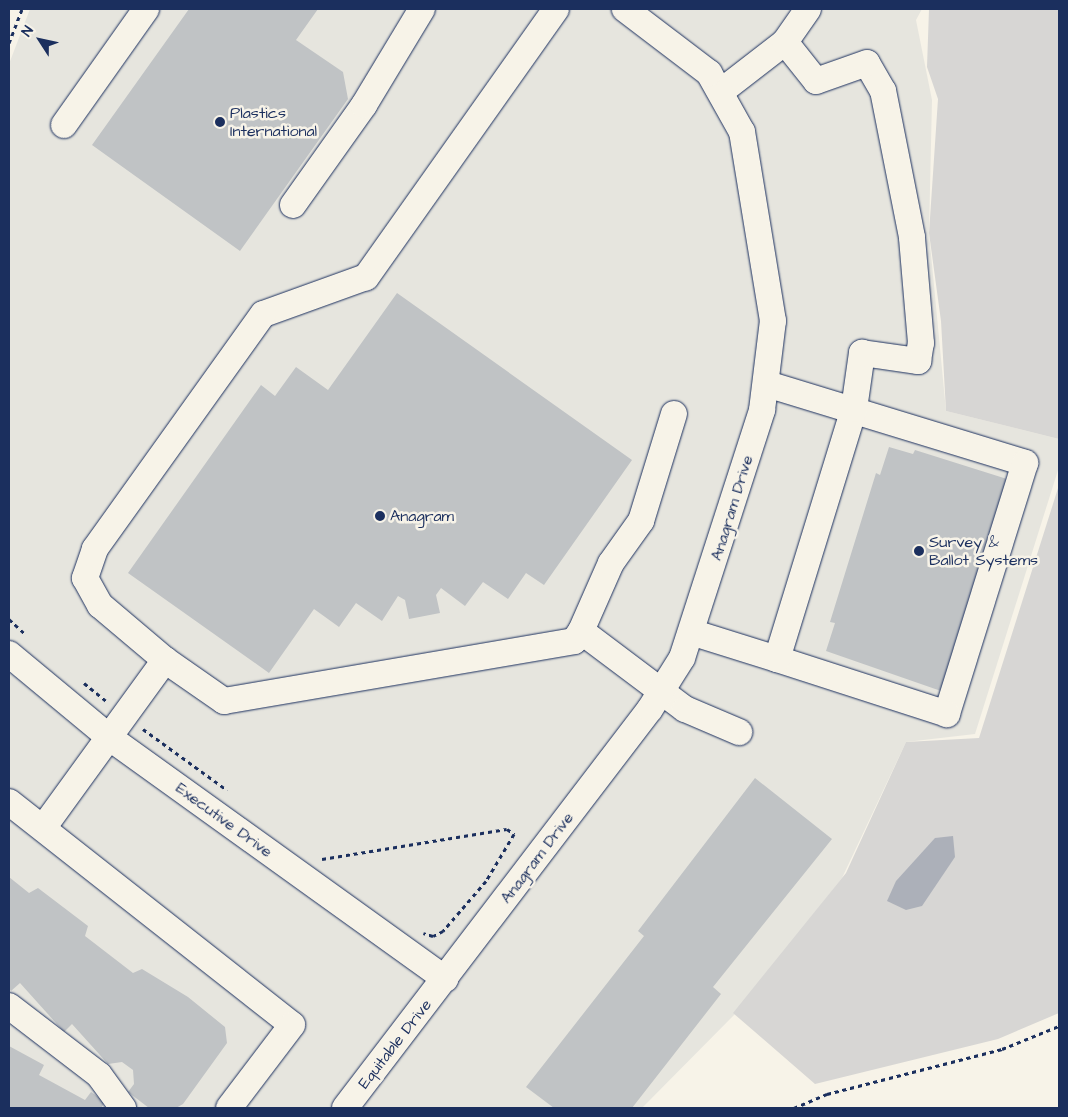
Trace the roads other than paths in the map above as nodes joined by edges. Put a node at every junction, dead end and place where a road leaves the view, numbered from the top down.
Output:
1 (146, 9) edge
2 (556, 9) edge
3 (625, 9) edge
4 (808, 9) edge
5 (411, 13) edge
6 (785, 42) junction
7 (723, 90) junction
8 (64, 125) dead end
9 (293, 205) dead end
10 (767, 384) junction
11 (854, 409) junction
12 (674, 414) dead end
13 (581, 631) junction
14 (694, 633) junction
15 (9, 654) edge
16 (777, 659) junction
17 (165, 660) junction
18 (661, 690) junction
19 (740, 732) dead end
20 (110, 738) junction
21 (9, 802) edge
22 (43, 828) junction
23 (445, 979) junction
24 (9, 1006) edge
25 (123, 1108) edge
26 (229, 1108) edge
27 (345, 1108) edge

1 - 8 street
2 - 17 street
3 - 7 street, Anagram Drive
4 - 6 street
5 - 9 street
6 - 7 street
6 - 11 street
7 - 10 street, Anagram Drive
10 - 11 street
10 - 14 street, Anagram Drive
11 - 16 street
11 - 16 street
12 - 13 street
13 - 17 street
13 - 18 street
14 - 16 street
14 - 18 street, Anagram Drive
15 - 20 street, Executive Drive
17 - 20 street
18 - 19 street
18 - 23 street, Anagram Drive
20 - 22 street
20 - 23 street, Executive Drive
21 - 22 street
22 - 26 street
23 - 27 street, Equitable Drive
24 - 25 street

